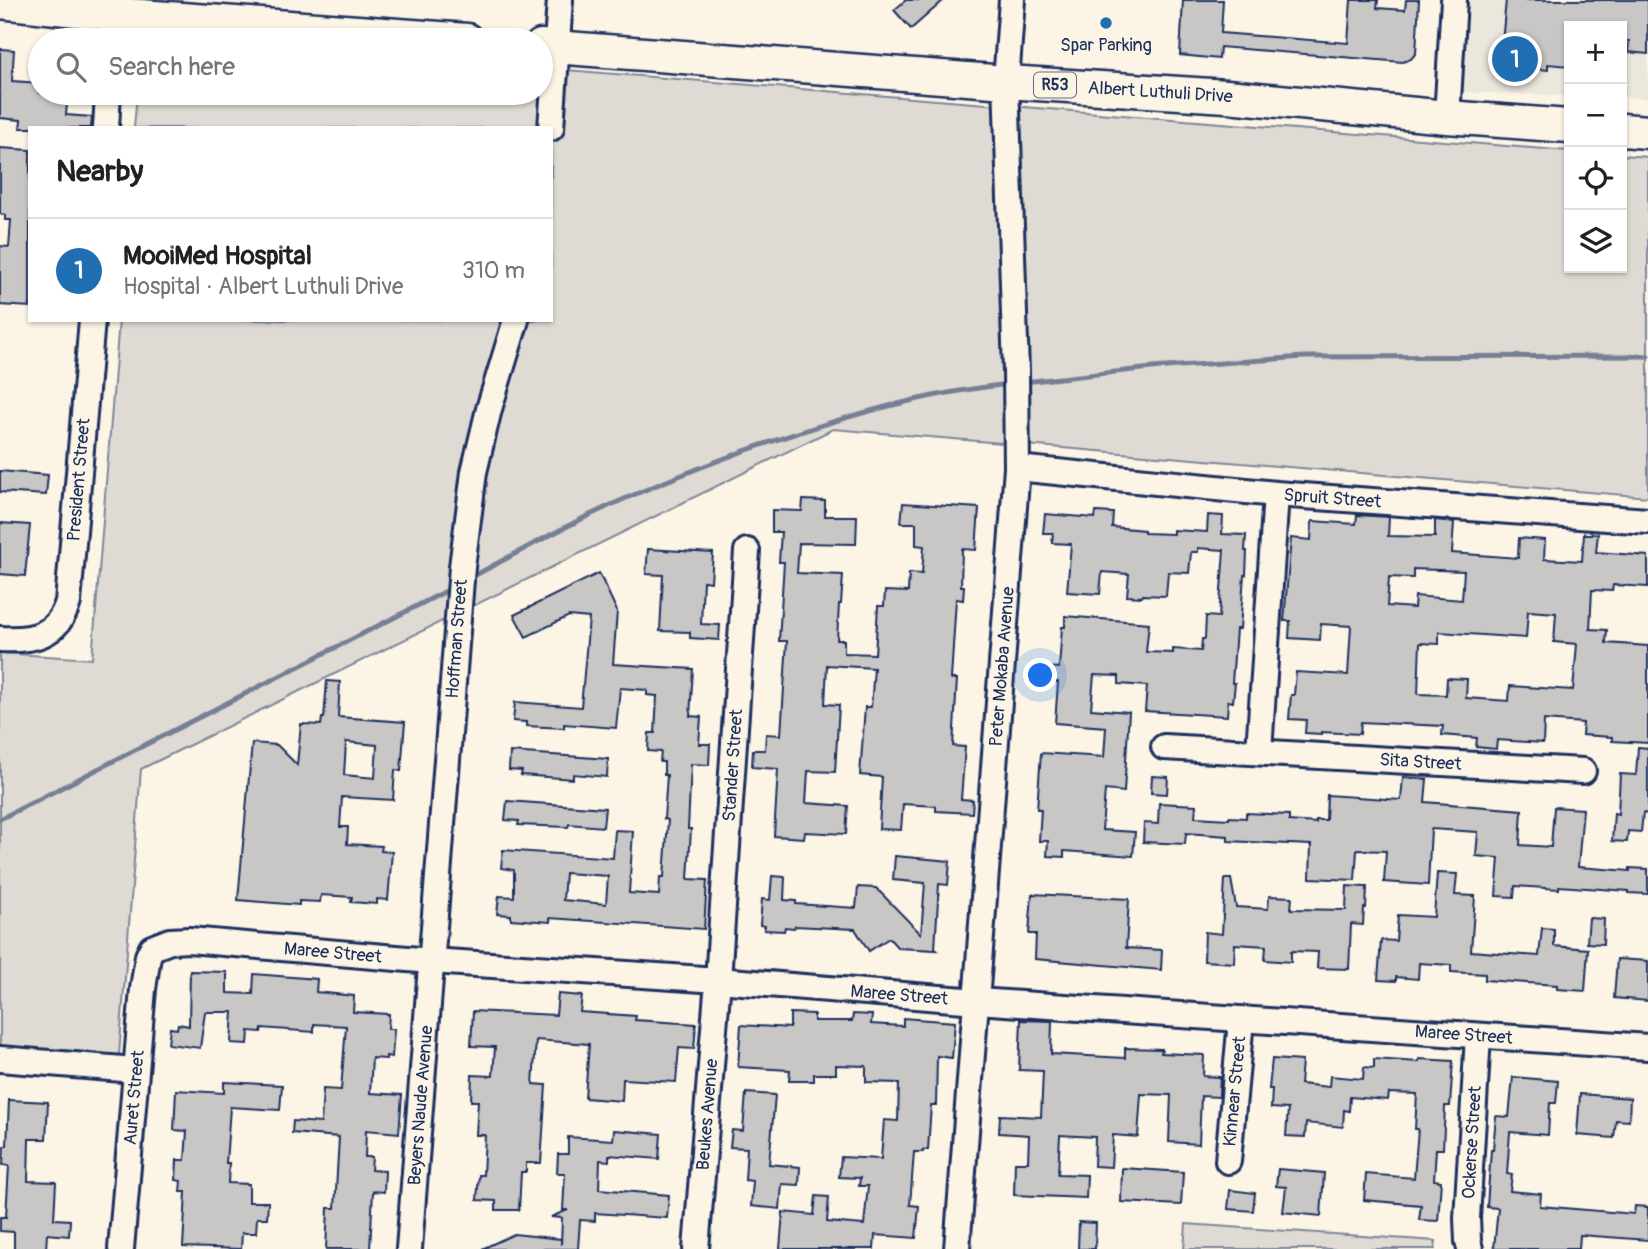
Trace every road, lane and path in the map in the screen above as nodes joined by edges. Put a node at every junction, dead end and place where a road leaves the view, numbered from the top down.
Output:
1 (560, 0) edge
2 (1012, 0) edge
3 (1454, 0) edge
4 (0, 2) edge
5 (114, 18) edge
6 (274, 28) edge
7 (553, 28) edge
8 (553, 46) edge
9 (1006, 82) junction
10 (107, 105) edge
11 (550, 105) edge
12 (1447, 117) junction
13 (106, 126) edge
14 (551, 126) edge
15 (1564, 126) edge
16 (1627, 130) edge
17 (1648, 132) edge
18 (92, 322) edge
19 (515, 322) edge
20 (1017, 468) junction
21 (1276, 494) junction
22 (1648, 521) edge
23 (747, 551) dead end
24 (0, 639) edge
25 (1164, 747) dead end
26 (1259, 751) junction
27 (1583, 771) dead end
28 (152, 948) joint
29 (431, 961) junction
30 (718, 980) junction
31 (977, 1001) junction
32 (1241, 1020) junction
33 (1478, 1036) junction
34 (1648, 1047) edge
35 (0, 1059) edge
36 (135, 1070) junction
37 (1228, 1161) dead end
38 (121, 1249) edge
39 (410, 1249) edge
40 (696, 1249) edge
41 (957, 1249) edge
42 (1470, 1249) edge

1 - 7 street
2 - 9 street, Peter Mokaba Avenue
3 - 12 street
4 - 5 main road
5 - 6 main road
8 - 9 main road, Albert Luthuli Drive / R53
9 - 12 main road, Albert Luthuli Drive / R53
9 - 20 street, Peter Mokaba Avenue
10 - 13 street
11 - 14 street
12 - 15 main road, Albert Luthuli Drive / R53
16 - 17 main road
18 - 24 street, President Street
19 - 29 street, Hoffman Street
20 - 21 street, Spruit Street
20 - 31 street, Peter Mokaba Avenue
21 - 22 street, Spruit Street
21 - 26 street
23 - 30 street, Stander Street
25 - 26 street, Sita Street
26 - 27 street, Sita Street
28 - 29 street, Maree Street
28 - 36 street, Auret Street
29 - 30 street, Maree Street
29 - 39 street, Beyers Naude Avenue
30 - 31 street, Maree Street
30 - 40 street, Beukes Avenue
31 - 32 street, Maree Street
31 - 41 street, Peter Mokaba Avenue
32 - 33 street, Maree Street
32 - 37 street, Kinnear Street
33 - 34 street, Maree Street
33 - 42 street, Ockerse Street
35 - 36 street
36 - 38 street, Auret Street

